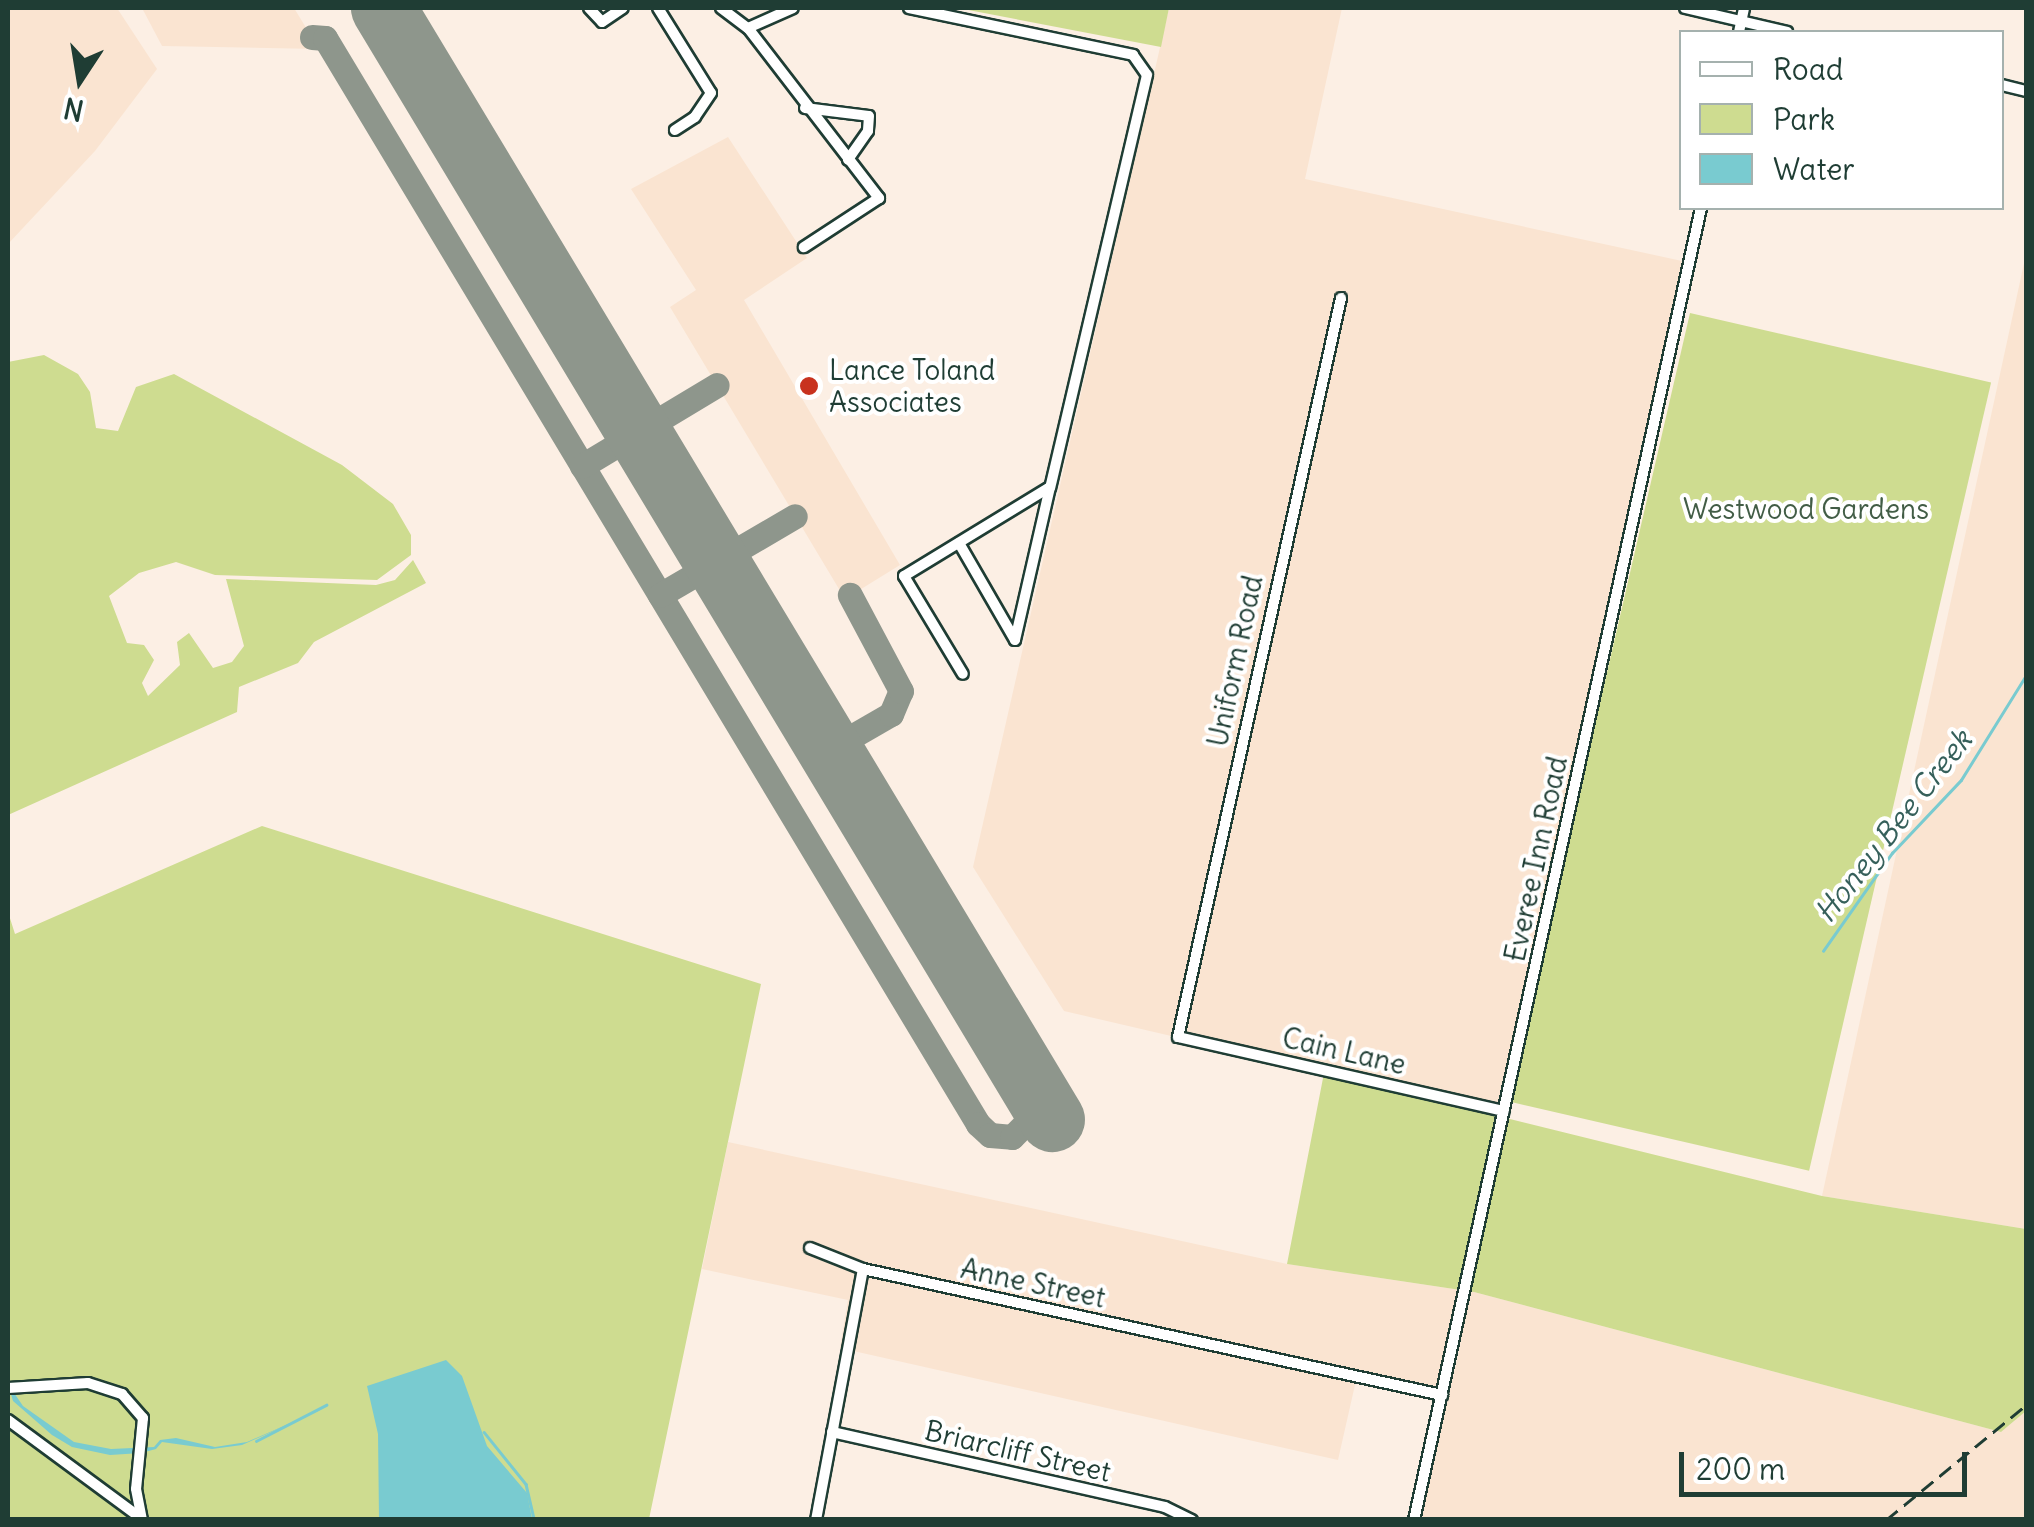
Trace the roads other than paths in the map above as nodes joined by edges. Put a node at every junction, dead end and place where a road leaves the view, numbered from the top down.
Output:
1 (589, 8) edge
2 (623, 8) edge
3 (658, 8) edge
4 (722, 8) edge
5 (793, 8) edge
6 (910, 8) edge
7 (1685, 8) edge
8 (1744, 8) edge
9 (1740, 27) edge
10 (748, 28) junction
11 (1768, 30) edge
12 (805, 108) junction
13 (675, 130) dead end
14 (848, 160) junction
15 (1701, 210) edge
16 (804, 247) dead end
17 (1341, 298) dead end
18 (1050, 488) junction
19 (959, 543) junction
20 (962, 674) dead end
21 (1179, 1034) joint
22 (1504, 1112) junction
23 (810, 1248) dead end
24 (864, 1269) junction
25 (10, 1386) edge
26 (1442, 1395) junction
27 (8, 1420) edge
28 (832, 1432) junction
29 (142, 1519) edge
30 (816, 1520) edge
31 (1192, 1520) edge
32 (1414, 1520) edge

1 - 2 street
3 - 13 street
4 - 10 street
5 - 10 street
6 - 18 street
7 - 9 street
8 - 9 street
9 - 11 street
10 - 12 street
12 - 14 street
12 - 14 street
14 - 16 street
15 - 22 street, Everee Inn Road
17 - 21 street, Uniform Road
18 - 19 street
18 - 19 street
19 - 20 street
21 - 22 street, Cain Lane
22 - 26 street, Everee Inn Road
23 - 24 street, Anne Street
24 - 26 street, Anne Street
24 - 28 street
25 - 29 street
26 - 32 street, Everee Inn Road
27 - 29 street
28 - 30 street
28 - 31 street, Briarcliff Street

